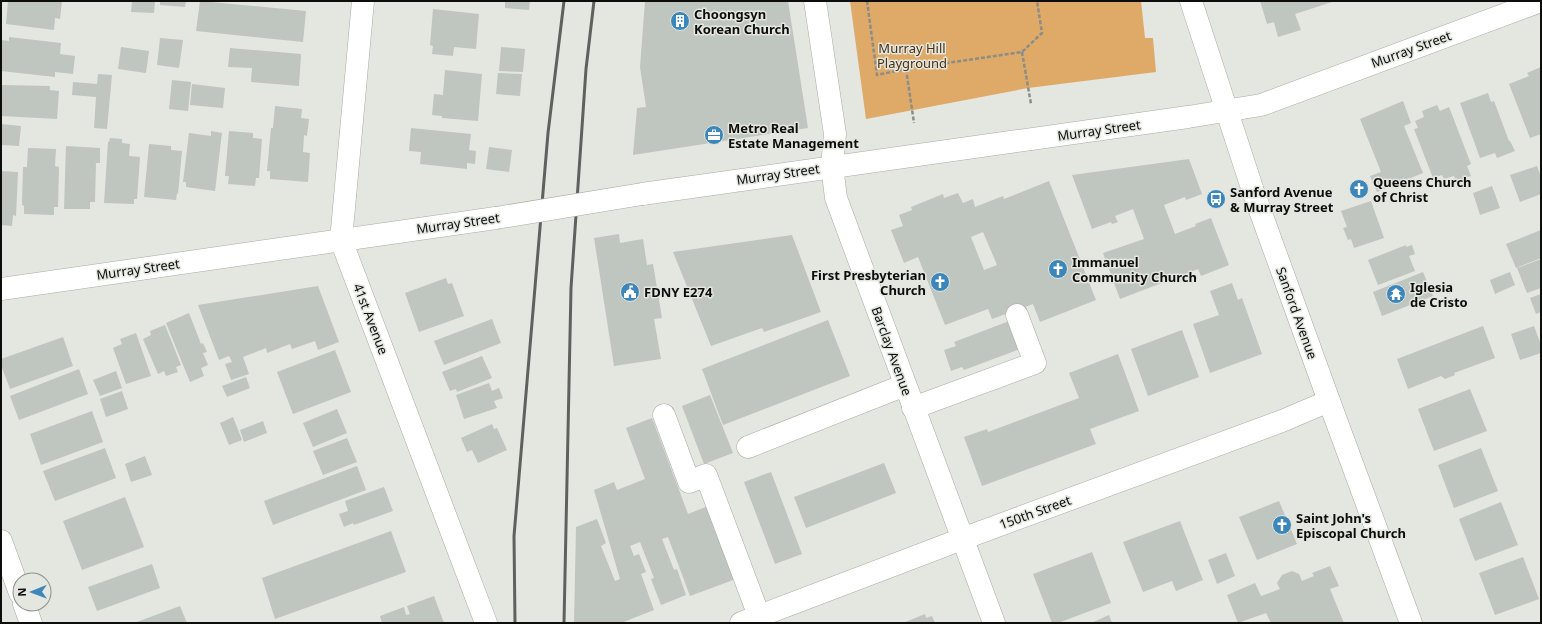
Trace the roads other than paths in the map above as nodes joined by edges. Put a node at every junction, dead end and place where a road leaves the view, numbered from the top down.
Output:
1 (363, 1) edge
2 (815, 1) edge
3 (1191, 1) edge
4 (1541, 1) edge
5 (1226, 110) junction
6 (832, 166) junction
7 (341, 240) junction
8 (1, 289) edge
9 (1017, 315) dead end
10 (905, 385) junction
11 (1328, 401) junction
12 (914, 408) junction
13 (664, 415) dead end
14 (748, 447) dead end
15 (962, 539) junction
16 (3, 552) edge
17 (12, 573) edge
18 (27, 612) edge
19 (485, 620) edge
20 (750, 620) edge
21 (31, 623) edge
22 (994, 623) edge
23 (1411, 623) edge

1 - 7 street, 41st Avenue
2 - 6 street, Barclay Avenue
3 - 5 street, Sanford Avenue
4 - 5 street, Murray Street
5 - 6 street, Murray Street
5 - 11 street, Sanford Avenue
6 - 7 street, Murray Street, bridge
6 - 10 street, Barclay Avenue
7 - 8 street, Murray Street
7 - 19 street, 41st Avenue
9 - 12 street
10 - 12 street, Barclay Avenue
10 - 14 street
11 - 15 street, 150th Street
11 - 23 street, Sanford Avenue
12 - 15 street, Barclay Avenue
13 - 20 street
15 - 20 street, 150th Street
15 - 22 street, Barclay Avenue
16 - 17 street
18 - 21 street

